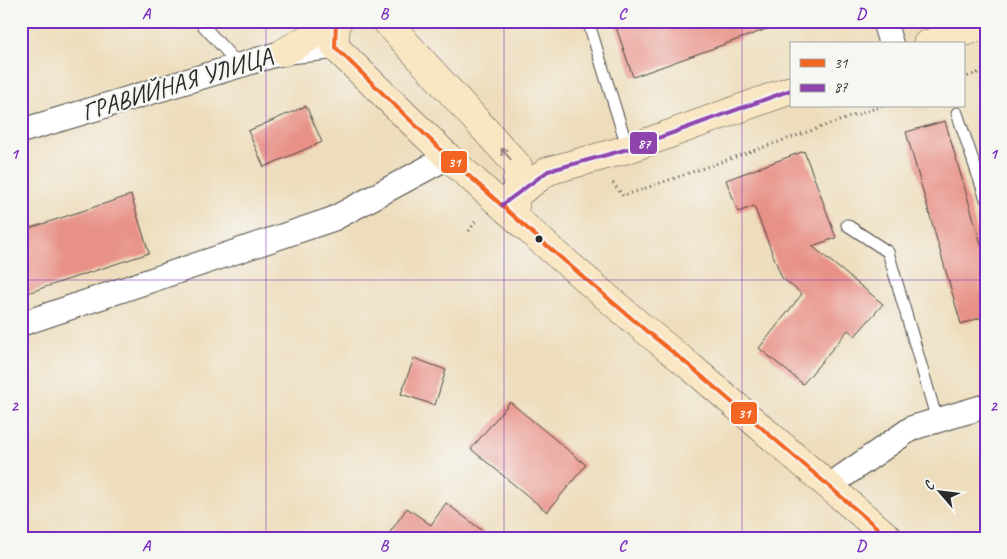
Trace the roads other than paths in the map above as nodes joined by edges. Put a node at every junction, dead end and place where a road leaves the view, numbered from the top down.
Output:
1 (199, 21) edge
2 (588, 21) edge
3 (884, 21) edge
4 (383, 23) edge
5 (986, 25) edge
6 (336, 30) edge
7 (890, 42) edge
8 (933, 42) edge
9 (284, 52) joint
10 (239, 65) junction
11 (790, 90) edge
12 (957, 113) dead end
13 (21, 131) edge
14 (628, 150) junction
15 (448, 157) junction
16 (986, 199) edge
17 (511, 208) junction
18 (848, 225) dead end
19 (21, 324) edge
20 (986, 406) edge
21 (937, 420) junction
22 (830, 486) junction
23 (889, 538) edge

1 - 10 lane
2 - 14 lane
3 - 7 street
17 -> 4 main road
5 - 8 main road
6 - 9 main road
6 - 15 main road
9 - 10 street, ГРАВИЙНАЯ УЛИЦА
10 - 13 street, ГРАВИЙНАЯ УЛИЦА
11 - 14 main road
12 - 16 lane
14 - 17 main road
15 - 17 main road
15 - 19 street
17 - 22 main road
18 - 21 lane
20 - 21 street
21 - 22 street
22 - 23 main road

